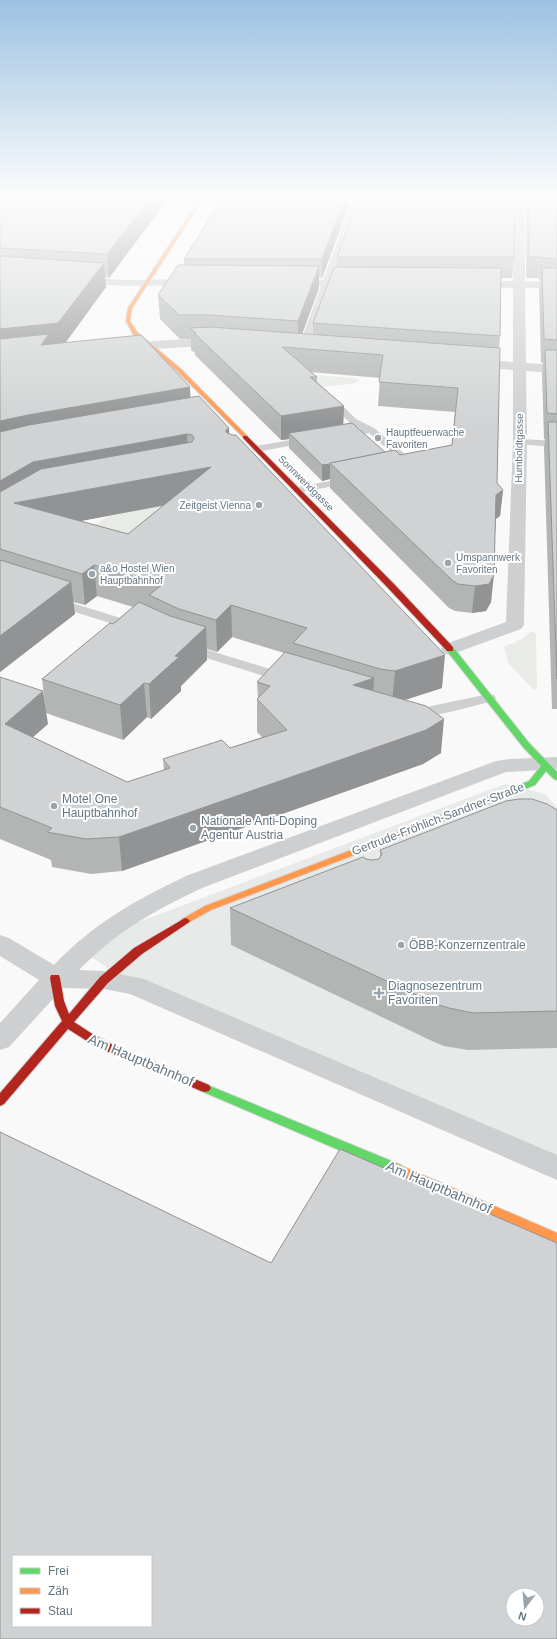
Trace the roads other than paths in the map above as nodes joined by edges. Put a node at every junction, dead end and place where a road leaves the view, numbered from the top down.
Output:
1 (151, 274) edge
2 (332, 274) edge
3 (519, 274) edge
4 (62, 279) edge
5 (146, 282) junction
6 (204, 282) edge
7 (274, 282) edge
8 (329, 283) junction
9 (368, 283) edge
10 (456, 284) edge
11 (519, 284) junction
12 (557, 285) edge
13 (153, 345) junction
14 (235, 345) edge
15 (134, 347) edge
16 (290, 349) edge
17 (306, 350) junction
18 (321, 351) edge
19 (456, 362) edge
20 (520, 367) junction
21 (557, 369) edge
22 (334, 402) edge
23 (222, 414) junction
24 (205, 417) edge
25 (371, 430) junction
26 (332, 436) edge
27 (316, 439) edge
28 (520, 442) junction
29 (557, 444) edge
30 (256, 453) junction
31 (400, 470) edge
32 (362, 477) edge
33 (298, 490) junction
34 (45, 598) edge
35 (150, 632) edge
36 (176, 645) edge
37 (450, 649) junction
38 (294, 681) edge
39 (489, 698) junction
40 (398, 711) edge
41 (553, 769) edge
42 (341, 857) junction
43 (352, 870) edge
44 (0, 944) edge
45 (55, 978) junction
46 (104, 980) junction
47 (68, 1023) junction
48 (0, 1040) edge
49 (0, 1101) edge
50 (557, 1168) edge
51 (557, 1238) edge

1 - 5 main road, Sonnwendgasse
2 - 8 street
3 - 11 street, Humboldtgasse
4 - 5 street
5 - 6 street
5 - 13 main road, Sonnwendgasse
7 - 8 street
8 - 9 street
8 - 17 street
10 - 11 street
11 - 12 street
11 - 20 street, Humboldtgasse
13 - 14 street
13 - 15 main road
13 - 23 main road, Sonnwendgasse
16 - 17 street
17 - 18 street
19 - 20 street
20 - 21 street
20 - 28 street, Humboldtgasse
22 - 25 lane
23 - 24 street
23 - 30 main road, Sonnwendgasse
25 - 26 lane
25 - 31 lane
27 - 30 lane
28 - 29 lane
28 - 37 street, Humboldtgasse
30 - 33 main road, Sonnwendgasse
32 - 33 lane
33 - 37 main road, Sonnwendgasse
34 - 35 lane
36 - 38 lane
37 - 39 main road, Sonnwendgasse
39 - 40 lane
39 - 41 main road, Sonnwendgasse
41 - 42 main road, Gertrude-Fröhlich-Sandner-Straße
41 - 45 street, Gertrude-Fröhlich-Sandner-Straße
42 - 43 lane
42 - 46 main road, Gertrude-Fröhlich-Sandner-Straße
44 - 45 street
45 - 46 street
45 - 47 main road, Am Hauptbahnhof
45 - 48 street, Gertrude-Fröhlich-Sandner-Straße
46 - 47 main road, Gertrude-Fröhlich-Sandner-Straße
46 - 50 street
47 - 49 main road, Gertrude-Fröhlich-Sandner-Straße
47 - 51 main road, Am Hauptbahnhof

